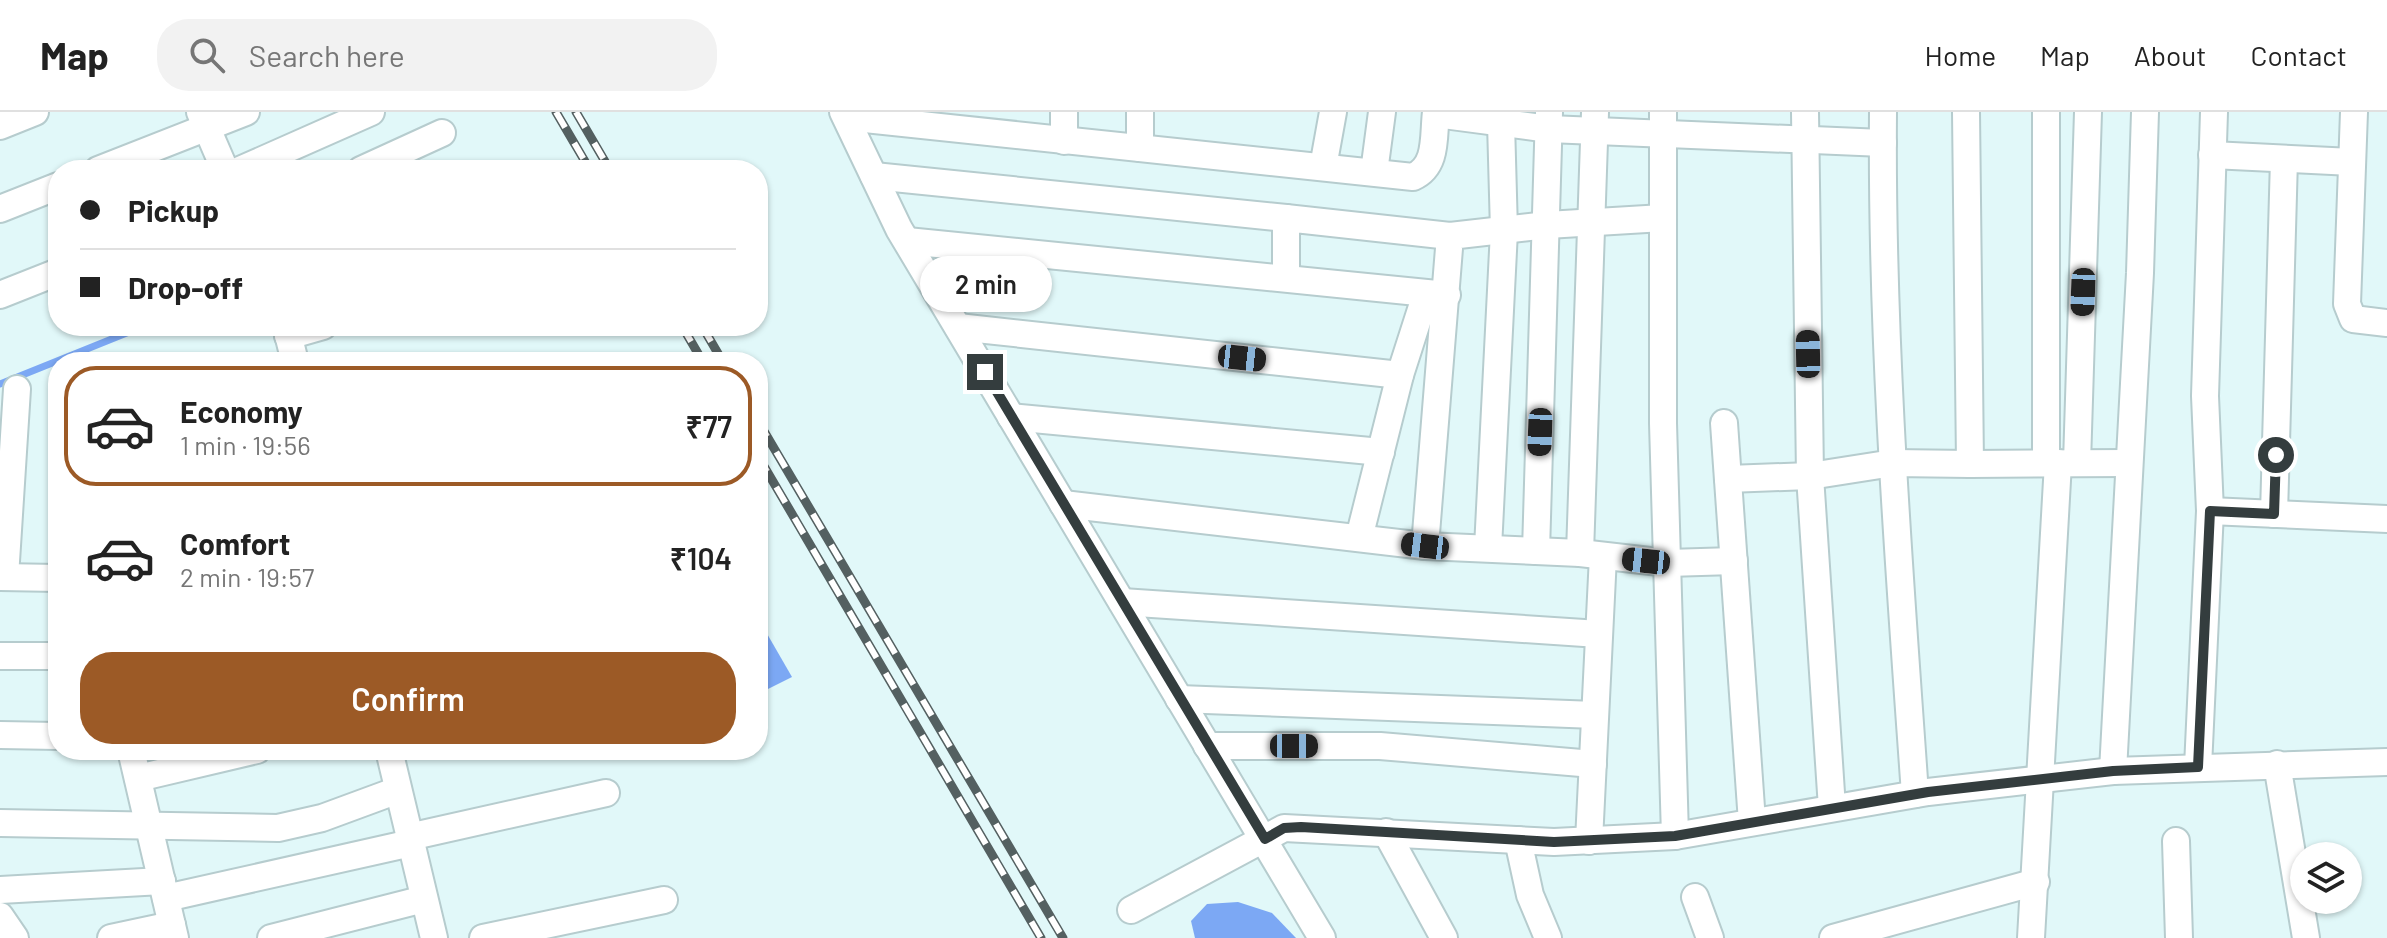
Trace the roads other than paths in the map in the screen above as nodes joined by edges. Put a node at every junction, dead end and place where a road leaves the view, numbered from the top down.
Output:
1 (35, 112) edge
2 (246, 112) edge
3 (371, 112) edge
4 (1064, 112) edge
5 (1140, 112) edge
6 (1333, 112) edge
7 (1382, 112) edge
8 (1805, 112) edge
9 (1883, 112) edge
10 (1966, 112) edge
11 (2046, 112) edge
12 (2088, 112) edge
13 (2145, 112) edge
14 (2214, 112) edge
15 (2354, 112) edge
16 (1436, 113) edge
17 (844, 114) edge
18 (204, 120) edge
19 (1549, 120) edge
20 (981, 122) edge
21 (1595, 122) edge
22 (1501, 123) junction
23 (1663, 124) edge
24 (0, 126) edge
25 (442, 133) dead end
26 (1064, 141) junction
27 (1804, 141) junction
28 (1883, 143) junction
29 (1140, 148) junction
30 (2212, 155) junction
31 (2284, 159) junction
32 (119, 160) edge
33 (221, 160) edge
34 (263, 160) edge
35 (383, 160) edge
36 (2352, 162) junction
37 (1323, 167) junction
38 (1374, 172) junction
39 (874, 176) junction
40 (48, 190) edge
41 (0, 209) edge
42 (1286, 218) junction
43 (1663, 218) junction
44 (1592, 224) junction
45 (1547, 225) junction
46 (1504, 231) junction
47 (1450, 236) junction
48 (907, 241) junction
49 (48, 276) edge
50 (1286, 278) junction
51 (0, 295) edge
52 (1437, 295) junction
53 (2387, 323) edge
54 (958, 327) junction
55 (1400, 375) junction
56 (17, 389) dead end
57 (1011, 417) junction
58 (1724, 423) dead end
59 (1381, 452) junction
60 (1893, 463) junction
61 (2060, 463) junction
62 (2129, 463) junction
63 (1970, 464) junction
64 (1810, 476) junction
65 (1728, 479) junction
66 (1063, 504) junction
67 (2210, 511) junction
68 (2274, 514) junction
69 (2387, 519) edge
70 (1359, 538) junction
71 (1425, 546) junction
72 (1488, 548) junction
73 (1536, 551) junction
74 (1591, 554) junction
75 (1734, 561) junction
76 (1668, 563) junction
77 (3, 577) edge
78 (48, 578) edge
79 (1122, 602) junction
80 (1599, 634) junction
81 (0, 656) edge
82 (48, 656) edge
83 (1179, 699) junction
84 (1595, 715) junction
85 (0, 735) edge
86 (48, 736) edge
87 (1207, 746) junction
88 (134, 760) edge
89 (214, 760) edge
90 (391, 760) edge
91 (2387, 762) edge
92 (1593, 764) junction
93 (2277, 764) junction
94 (2198, 767) junction
95 (2113, 771) junction
96 (138, 778) junction
97 (2041, 779) junction
98 (398, 790) junction
99 (606, 793) dead end
100 (1915, 794) junction
101 (1832, 808) junction
102 (1752, 822) junction
103 (0, 823) edge
104 (149, 828) junction
105 (1386, 832) junction
106 (1675, 836) junction
107 (1265, 839) junction
108 (410, 840) junction
109 (1518, 840) junction
110 (1589, 841) junction
111 (2176, 841) dead end
112 (2036, 882) junction
113 (0, 890) edge
114 (164, 890) junction
115 (1695, 897) dead end
116 (424, 899) junction
117 (664, 900) dead end
118 (1131, 910) dead end
119 (0, 916) edge
120 (174, 932) edge
121 (15, 938) edge
122 (111, 938) edge
123 (271, 938) edge
124 (434, 938) edge
125 (483, 938) edge
126 (1322, 938) edge
127 (1444, 938) edge
128 (1548, 938) edge
129 (1710, 938) edge
130 (1833, 938) edge
131 (2031, 938) edge
132 (2179, 938) edge
133 (2306, 938) edge

1 - 24 street
2 - 18 street
3 - 34 street
4 - 26 street
5 - 29 street
6 - 37 street
7 - 38 street
8 - 27 street
9 - 28 street
10 - 63 street
11 - 61 street
12 - 61 street
13 - 62 street
14 - 30 street
15 - 36 street
16 - 22 street
16 - 38 street
17 - 20 street
17 - 39 street
18 - 32 street
18 - 33 street
19 - 21 street
19 - 22 street
19 - 45 street
20 - 26 street
21 - 23 street
21 - 44 street
22 - 46 street
23 - 27 street
23 - 43 street
25 - 35 street
26 - 29 street
27 - 28 street
27 - 64 street
28 - 60 street
29 - 37 street
30 - 31 street
30 - 67 street
31 - 36 street
31 - 68 street
36 - 53 street
37 - 38 street
39 - 42 street
39 - 48 street
40 - 41 street
42 - 47 street
42 - 50 street
43 - 44 street
43 - 76 street
44 - 45 street
44 - 74 street
45 - 46 street
45 - 73 street
46 - 47 street
46 - 72 street
47 - 52 street
48 - 50 street
48 - 54 street
49 - 51 street
50 - 52 street
52 - 55 street
52 - 71 street
54 - 55 street
54 - 57 street
55 - 59 street
56 - 77 street
57 - 59 street
57 - 66 street
58 - 65 street
59 - 70 street
60 - 63 street
60 - 64 street
60 - 100 street
61 - 62 street
61 - 63 street
61 - 97 street
62 - 95 street
64 - 65 street
64 - 101 street
65 - 75 street
66 - 70 street
66 - 79 street
67 - 68 street
67 - 94 street
68 - 69 street
70 - 71 street
71 - 72 street
72 - 73 street
73 - 74 street
74 - 76 street
74 - 80 street
75 - 76 street
75 - 102 street
76 - 106 street
77 - 78 street
79 - 80 street
79 - 83 street
80 - 84 street
81 - 82 street
83 - 84 street
83 - 87 street
84 - 92 street
85 - 86 street
87 - 92 street
87 - 107 street
88 - 96 street
89 - 96 street
90 - 98 street
91 - 93 street
92 - 110 street
93 - 94 street
93 - 133 street
94 - 95 street
95 - 97 street
96 - 104 street
97 - 100 street
97 - 112 street
98 - 104 street
98 - 108 street
99 - 108 street
100 - 101 street
101 - 102 street
102 - 106 street
103 - 104 street
104 - 114 street
105 - 107 street
105 - 109 street
105 - 127 street
106 - 110 street
107 - 118 street
107 - 126 street
108 - 114 street
108 - 116 street
109 - 110 street
109 - 128 street
111 - 132 street
112 - 130 street
112 - 131 street
113 - 114 street
114 - 120 street
115 - 129 street
116 - 123 street
116 - 124 street
117 - 125 street
119 - 121 street
120 - 122 street

